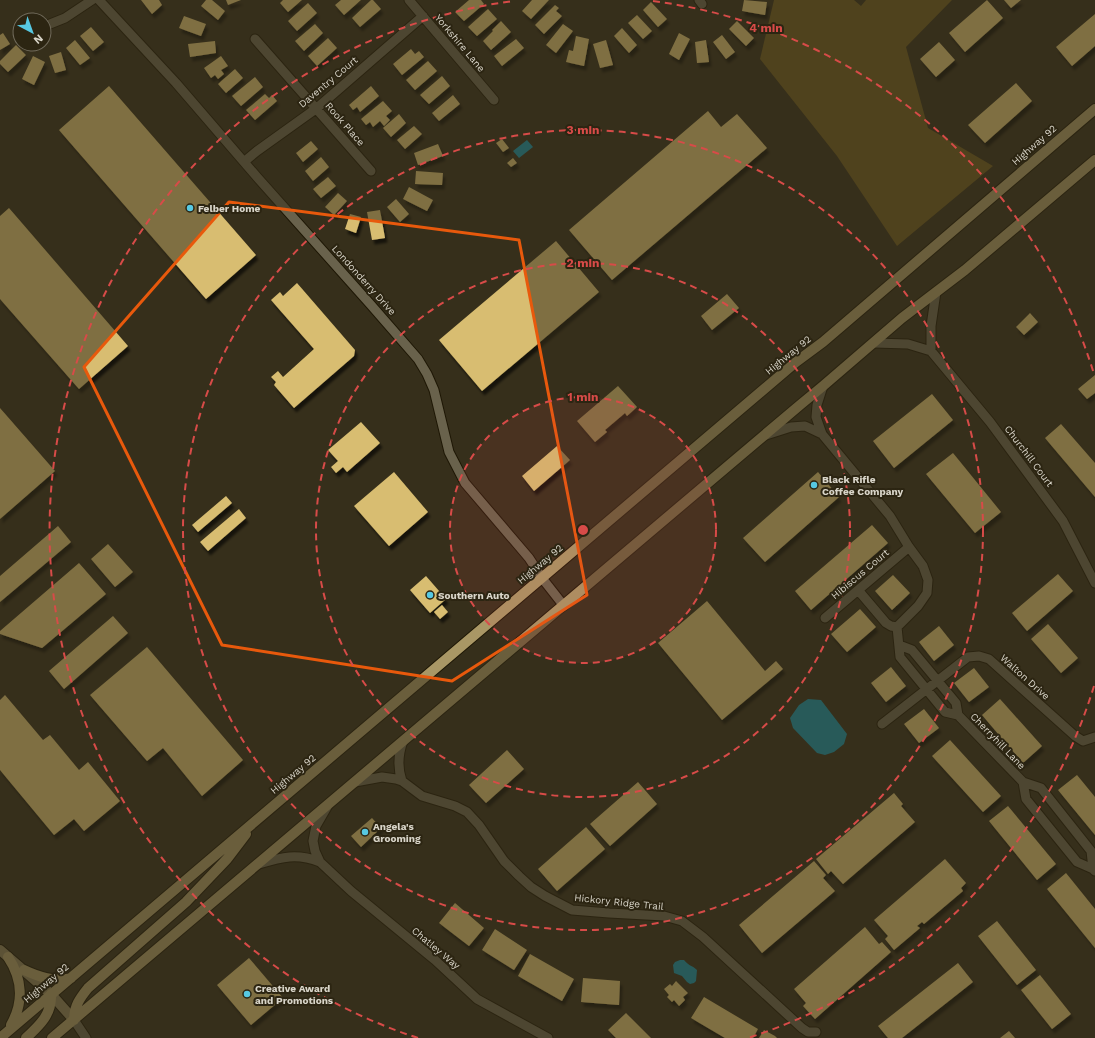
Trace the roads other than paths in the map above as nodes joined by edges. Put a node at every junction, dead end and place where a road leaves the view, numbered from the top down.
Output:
1 (92, 0) edge
2 (99, 0) edge
3 (409, 0) edge
4 (423, 16) junction
5 (52, 23) edge
6 (255, 39) dead end
7 (494, 100) dead end
8 (317, 108) junction
9 (1095, 109) edge
10 (1095, 160) edge
11 (245, 161) junction
12 (371, 170) dead end
13 (936, 292) junction
14 (874, 343) junction
15 (931, 351) junction
16 (824, 386) junction
17 (822, 434) junction
18 (764, 435) junction
19 (909, 547) junction
20 (542, 578) junction
21 (1095, 583) edge
22 (858, 590) junction
23 (564, 606) junction
24 (825, 618) dead end
25 (897, 627) junction
26 (899, 645) junction
27 (937, 680) junction
28 (926, 690) junction
29 (958, 715) junction
30 (882, 724) dead end
31 (1095, 737) edge
32 (404, 741) junction
33 (402, 781) junction
34 (355, 782) junction
35 (1023, 782) junction
36 (327, 806) junction
37 (251, 826) junction
38 (320, 862) junction
39 (259, 864) junction
40 (1094, 870) edge
41 (0, 950) edge
42 (8, 957) junction
43 (24, 970) junction
44 (71, 978) junction
45 (51, 994) junction
46 (74, 1020) junction
47 (8, 1030) junction
48 (816, 1032) dead end
49 (0, 1038) edge
50 (26, 1038) edge
51 (52, 1038) edge
52 (86, 1038) edge
53 (548, 1038) edge

1 - 5 street
2 - 11 street, Londonderry Drive
3 - 4 street, Yorkshire Lane
4 - 7 street, Yorkshire Lane
4 - 8 street, Daventry Court
6 - 8 street, Rook Place
8 - 11 street, Daventry Court
8 - 12 street, Rook Place
9 - 20 main road, Highway 92
10 - 13 main road
11 - 20 street, Londonderry Drive
13 - 14 main road
13 - 15 street
14 - 15 street
14 - 16 main road
15 - 21 street, Churchill Court
16 - 17 street
16 - 18 main road
17 - 18 street
17 - 19 street
18 - 23 main road
19 - 22 street, Hibiscus Court
19 - 25 street
20 - 23 street, Londonderry Drive
20 - 37 main road, Highway 92
22 - 24 street, Hibiscus Court
22 - 25 street
23 - 32 main road
25 - 26 street, Cherryhill Lane
26 - 27 street, Cherryhill Lane
26 - 28 street, Cherryhill Lane
27 - 28 street, Walton Drive
27 - 29 street, Cherryhill Lane
27 - 31 street, Walton Drive
28 - 29 street, Cherryhill Lane
28 - 30 street, Walton Drive
29 - 35 street, Cherryhill Lane
32 - 33 street
32 - 34 main road
33 - 34 street, Hickory Ridge Trail
33 - 48 street, Hickory Ridge Trail
34 - 36 main road
35 - 40 street, Cherryhill Lane
35 - 40 street, Cherryhill Lane
36 - 38 street
36 - 39 main road
37 - 44 main road, Highway 92
37 - 46 main road
38 - 39 street, Chatley Way
38 - 53 street, Chatley Way
39 - 46 main road
41 - 42 street
42 - 43 street
42 - 47 main road
43 - 44 main road
43 - 45 street
44 - 45 main road, Highway 92
45 - 46 street
45 - 47 main road, Highway 92
45 - 50 main road
46 - 51 main road
46 - 52 street
47 - 49 main road, Highway 92

